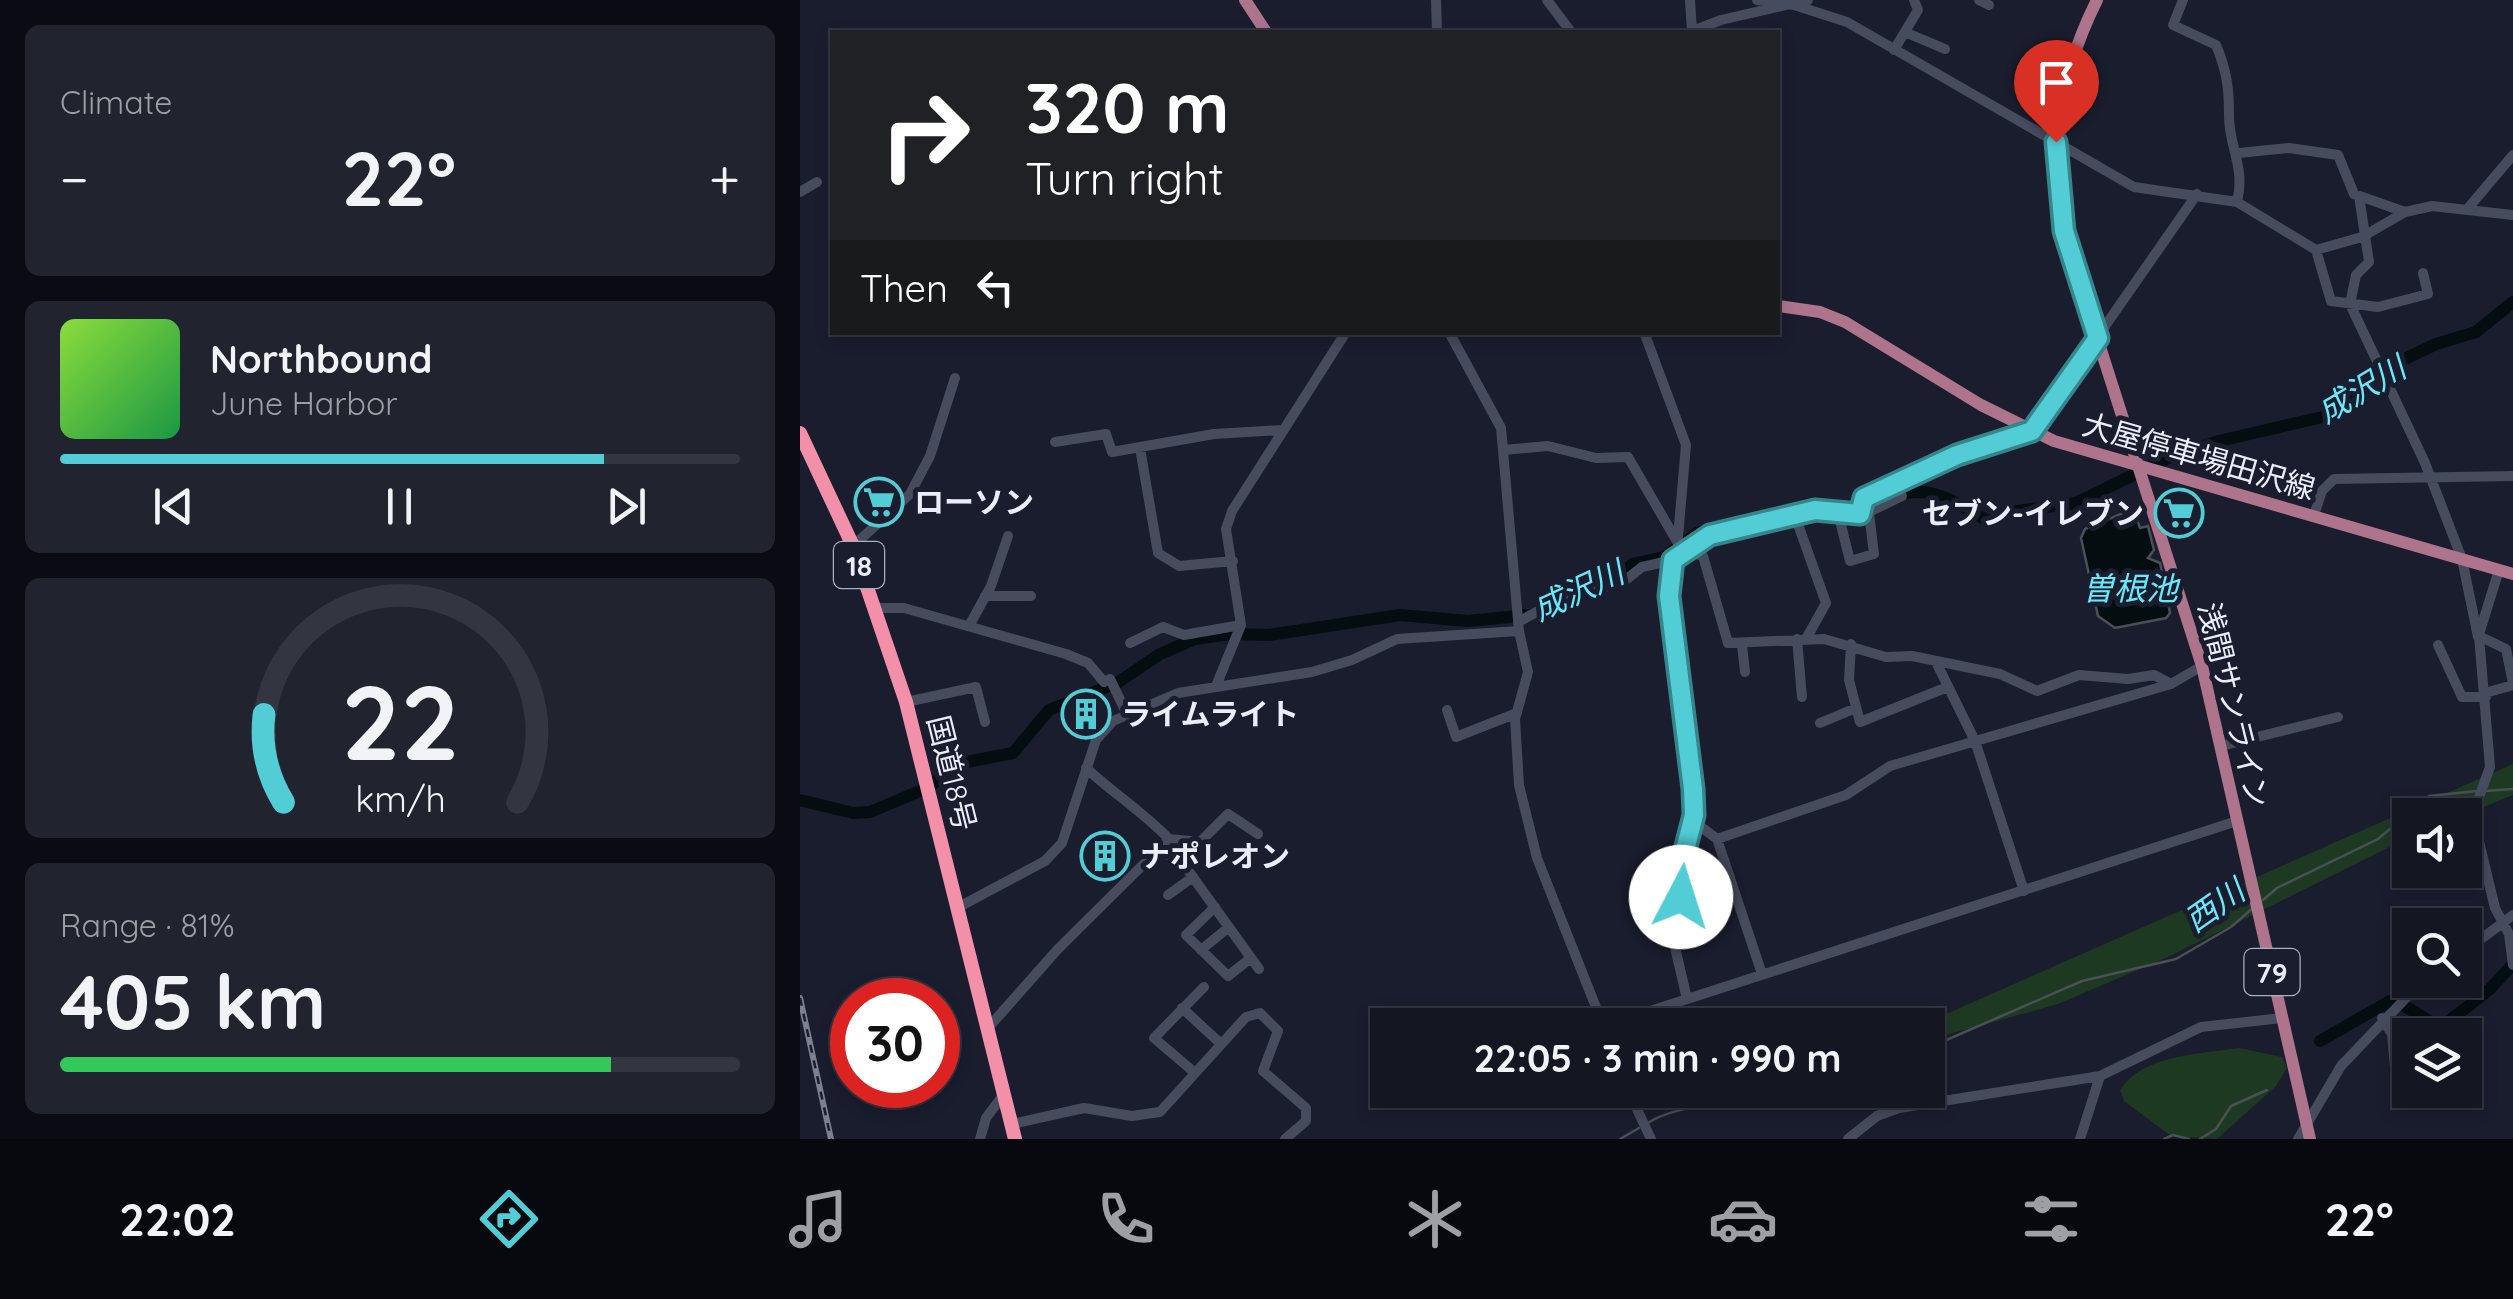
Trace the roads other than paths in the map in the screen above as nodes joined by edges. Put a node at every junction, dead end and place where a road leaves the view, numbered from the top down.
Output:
1 (1245, 0) edge
2 (1436, 0) edge
3 (1547, 0) edge
4 (1690, 0) edge
5 (1757, 0) edge
6 (1808, 0) edge
7 (1914, 0) edge
8 (2097, 0) edge
9 (2182, 0) edge
10 (1794, 4) junction
11 (1265, 30) edge
12 (1437, 30) edge
13 (1570, 30) edge
14 (1691, 30) edge
15 (1696, 30) edge
16 (1907, 33) junction
17 (1946, 49) dead end
18 (1894, 50) junction
19 (2056, 142) junction
20 (2238, 154) junction
21 (2513, 155) edge
22 (817, 182) dead end
23 (800, 192) edge
24 (2197, 194) junction
25 (2360, 196) junction
26 (2237, 202) junction
27 (2468, 207) junction
28 (2405, 212) junction
29 (2513, 215) edge
30 (2365, 235) junction
31 (2316, 250) junction
32 (2424, 272) dead end
33 (2350, 304) junction
34 (1780, 306) edge
35 (1344, 335) edge
36 (1450, 335) edge
37 (1645, 335) edge
38 (2098, 338) junction
39 (955, 378) dead end
40 (1282, 430) junction
41 (2032, 431) junction
42 (800, 432) edge
43 (1056, 442) dead end
44 (1140, 448) junction
45 (1503, 450) junction
46 (2145, 472) junction
47 (2513, 476) edge
48 (2428, 477) junction
49 (1902, 496) dead end
50 (1863, 510) junction
51 (1838, 513) junction
52 (2314, 515) junction
53 (1794, 516) junction
54 (1008, 536) dead end
55 (1680, 545) junction
56 (853, 546) junction
57 (1673, 560) junction
58 (2462, 560) junction
59 (1233, 561) junction
60 (2506, 572) edge
61 (985, 596) junction
62 (1031, 596) dead end
63 (875, 608) junction
64 (1518, 620) junction
65 (970, 626) junction
66 (1240, 631) junction
67 (2478, 637) junction
68 (1802, 639) junction
69 (1130, 643) dead end
70 (1850, 644) junction
71 (1742, 645) junction
72 (2438, 646) dead end
73 (1937, 664) junction
74 (2202, 666) junction
75 (1745, 672) dead end
76 (2172, 684) junction
77 (2513, 684) edge
78 (1216, 686) junction
79 (1945, 688) junction
80 (2486, 695) junction
81 (1802, 697) dead end
82 (906, 702) junction
83 (1856, 708) junction
84 (1447, 710) dead end
85 (1517, 713) junction
86 (1127, 714) junction
87 (2338, 716) dead end
88 (985, 722) dead end
89 (1820, 723) dead end
90 (1975, 741) junction
91 (2220, 746) junction
92 (1086, 768) junction
93 (1692, 820) junction
94 (2237, 822) junction
95 (1258, 834) dead end
96 (1717, 839) junction
97 (1164, 843) junction
98 (1194, 878) junction
99 (2024, 891) junction
100 (1168, 895) dead end
101 (1215, 907) junction
102 (956, 908) junction
103 (2513, 915) edge
104 (2502, 925) junction
105 (1229, 927) junction
106 (2482, 939) edge
107 (1201, 950) junction
108 (1251, 958) junction
109 (2512, 963) edge
110 (1259, 969) dead end
111 (1762, 974) junction
112 (1204, 987) dead end
113 (1688, 998) junction
114 (2402, 998) edge
115 (1182, 1008) junction
116 (1598, 1008) edge
117 (1657, 1008) edge
118 (2282, 1018) junction
119 (2382, 1018) junction
120 (988, 1028) junction
121 (2392, 1034) edge
122 (1220, 1043) junction
123 (1194, 1072) junction
124 (2100, 1076) junction
125 (1004, 1094) junction
126 (1636, 1108) edge
127 (2306, 1122) junction
128 (1014, 1132) edge
129 (980, 1139) edge
130 (1285, 1139) edge
131 (1651, 1139) edge
132 (1848, 1139) edge
133 (2080, 1139) edge
134 (2298, 1139) edge
135 (2310, 1139) edge

1 - 11 main road
2 - 12 street
3 - 13 street
4 - 14 street
5 - 10 street
6 - 10 street
7 - 16 street
8 - 19 main road, 浅間サンライン / 79
9 - 20 street
10 - 15 street
10 - 18 street
16 - 17 street
16 - 18 street
18 - 19 street
19 - 24 street
19 - 38 main road, 浅間サンライン / 79
20 - 25 street
20 - 26 street
21 - 27 street
22 - 23 street
24 - 26 street
24 - 38 street
25 - 28 street
25 - 30 street
26 - 31 street
27 - 28 street
27 - 29 street
28 - 30 street
30 - 31 street
30 - 33 street
31 - 33 street
32 - 33 street
33 - 48 street
34 - 41 main road, 大屋停車場田沢線
35 - 40 street
36 - 45 street
37 - 55 street
38 - 41 street
38 - 46 main road, 浅間サンライン / 79
39 - 56 street
40 - 44 street
40 - 59 street
41 - 46 main road, 大屋停車場田沢線
41 - 50 street
42 - 56 highway, 国道18号 / 18
43 - 44 street
44 - 59 street
45 - 55 street
45 - 64 street
46 - 52 main road, 大屋停車場田沢線
46 - 74 main road, 浅間サンライン / 79
47 - 48 street
48 - 52 street
48 - 58 street
49 - 50 street
50 - 51 street
50 - 51 street
51 - 53 street
52 - 58 main road, 大屋停車場田沢線
53 - 55 street
53 - 68 street
54 - 61 street
55 - 57 street
55 - 71 street
56 - 63 highway, 国道18号 / 18
57 - 64 street
57 - 93 street
58 - 60 main road, 大屋停車場田沢線
58 - 67 street
59 - 66 street
60 - 67 street
61 - 62 street
61 - 65 street
63 - 65 street
63 - 82 highway, 国道18号 / 18
64 - 78 street
64 - 85 street
65 - 86 street
66 - 69 street
66 - 78 street
67 - 77 street
67 - 80 street
68 - 70 street
68 - 71 street
68 - 81 street
70 - 73 street
70 - 83 street
71 - 75 street
72 - 80 street
73 - 76 street
73 - 79 street
74 - 76 street
74 - 91 main road, 浅間サンライン / 79
76 - 90 street
77 - 80 street
78 - 86 street
79 - 83 street
79 - 90 street
80 - 104 street
82 - 88 street
82 - 102 highway, 国道18号 / 18
83 - 89 street
84 - 85 street
85 - 116 street
86 - 92 street
87 - 91 street
90 - 96 street
90 - 99 street
91 - 94 main road, 浅間サンライン / 79
92 - 97 street
92 - 102 street
93 - 96 street
93 - 113 street
94 - 99 street
94 - 118 main road, 浅間サンライン / 79
95 - 97 street
96 - 111 street
97 - 98 street
97 - 120 street
98 - 100 street
98 - 101 street
99 - 111 street
101 - 105 street
101 - 107 street
102 - 120 highway, 国道18号 / 18
103 - 104 street
104 - 106 street
104 - 109 street
105 - 107 street
105 - 108 street
107 - 108 street
108 - 110 street
111 - 113 street
112 - 115 street
113 - 117 street
114 - 119 street
115 - 122 street
115 - 123 street
118 - 124 street
118 - 127 main road, 浅間サンライン / 79
119 - 121 street
119 - 127 street
120 - 125 highway, 国道18号 / 18
122 - 123 street
122 - 130 street
123 - 128 street
124 - 132 street
124 - 133 street
125 - 128 highway, 国道18号 / 18
125 - 129 street
126 - 131 street
127 - 134 street
127 - 135 main road, 浅間サンライン / 79

